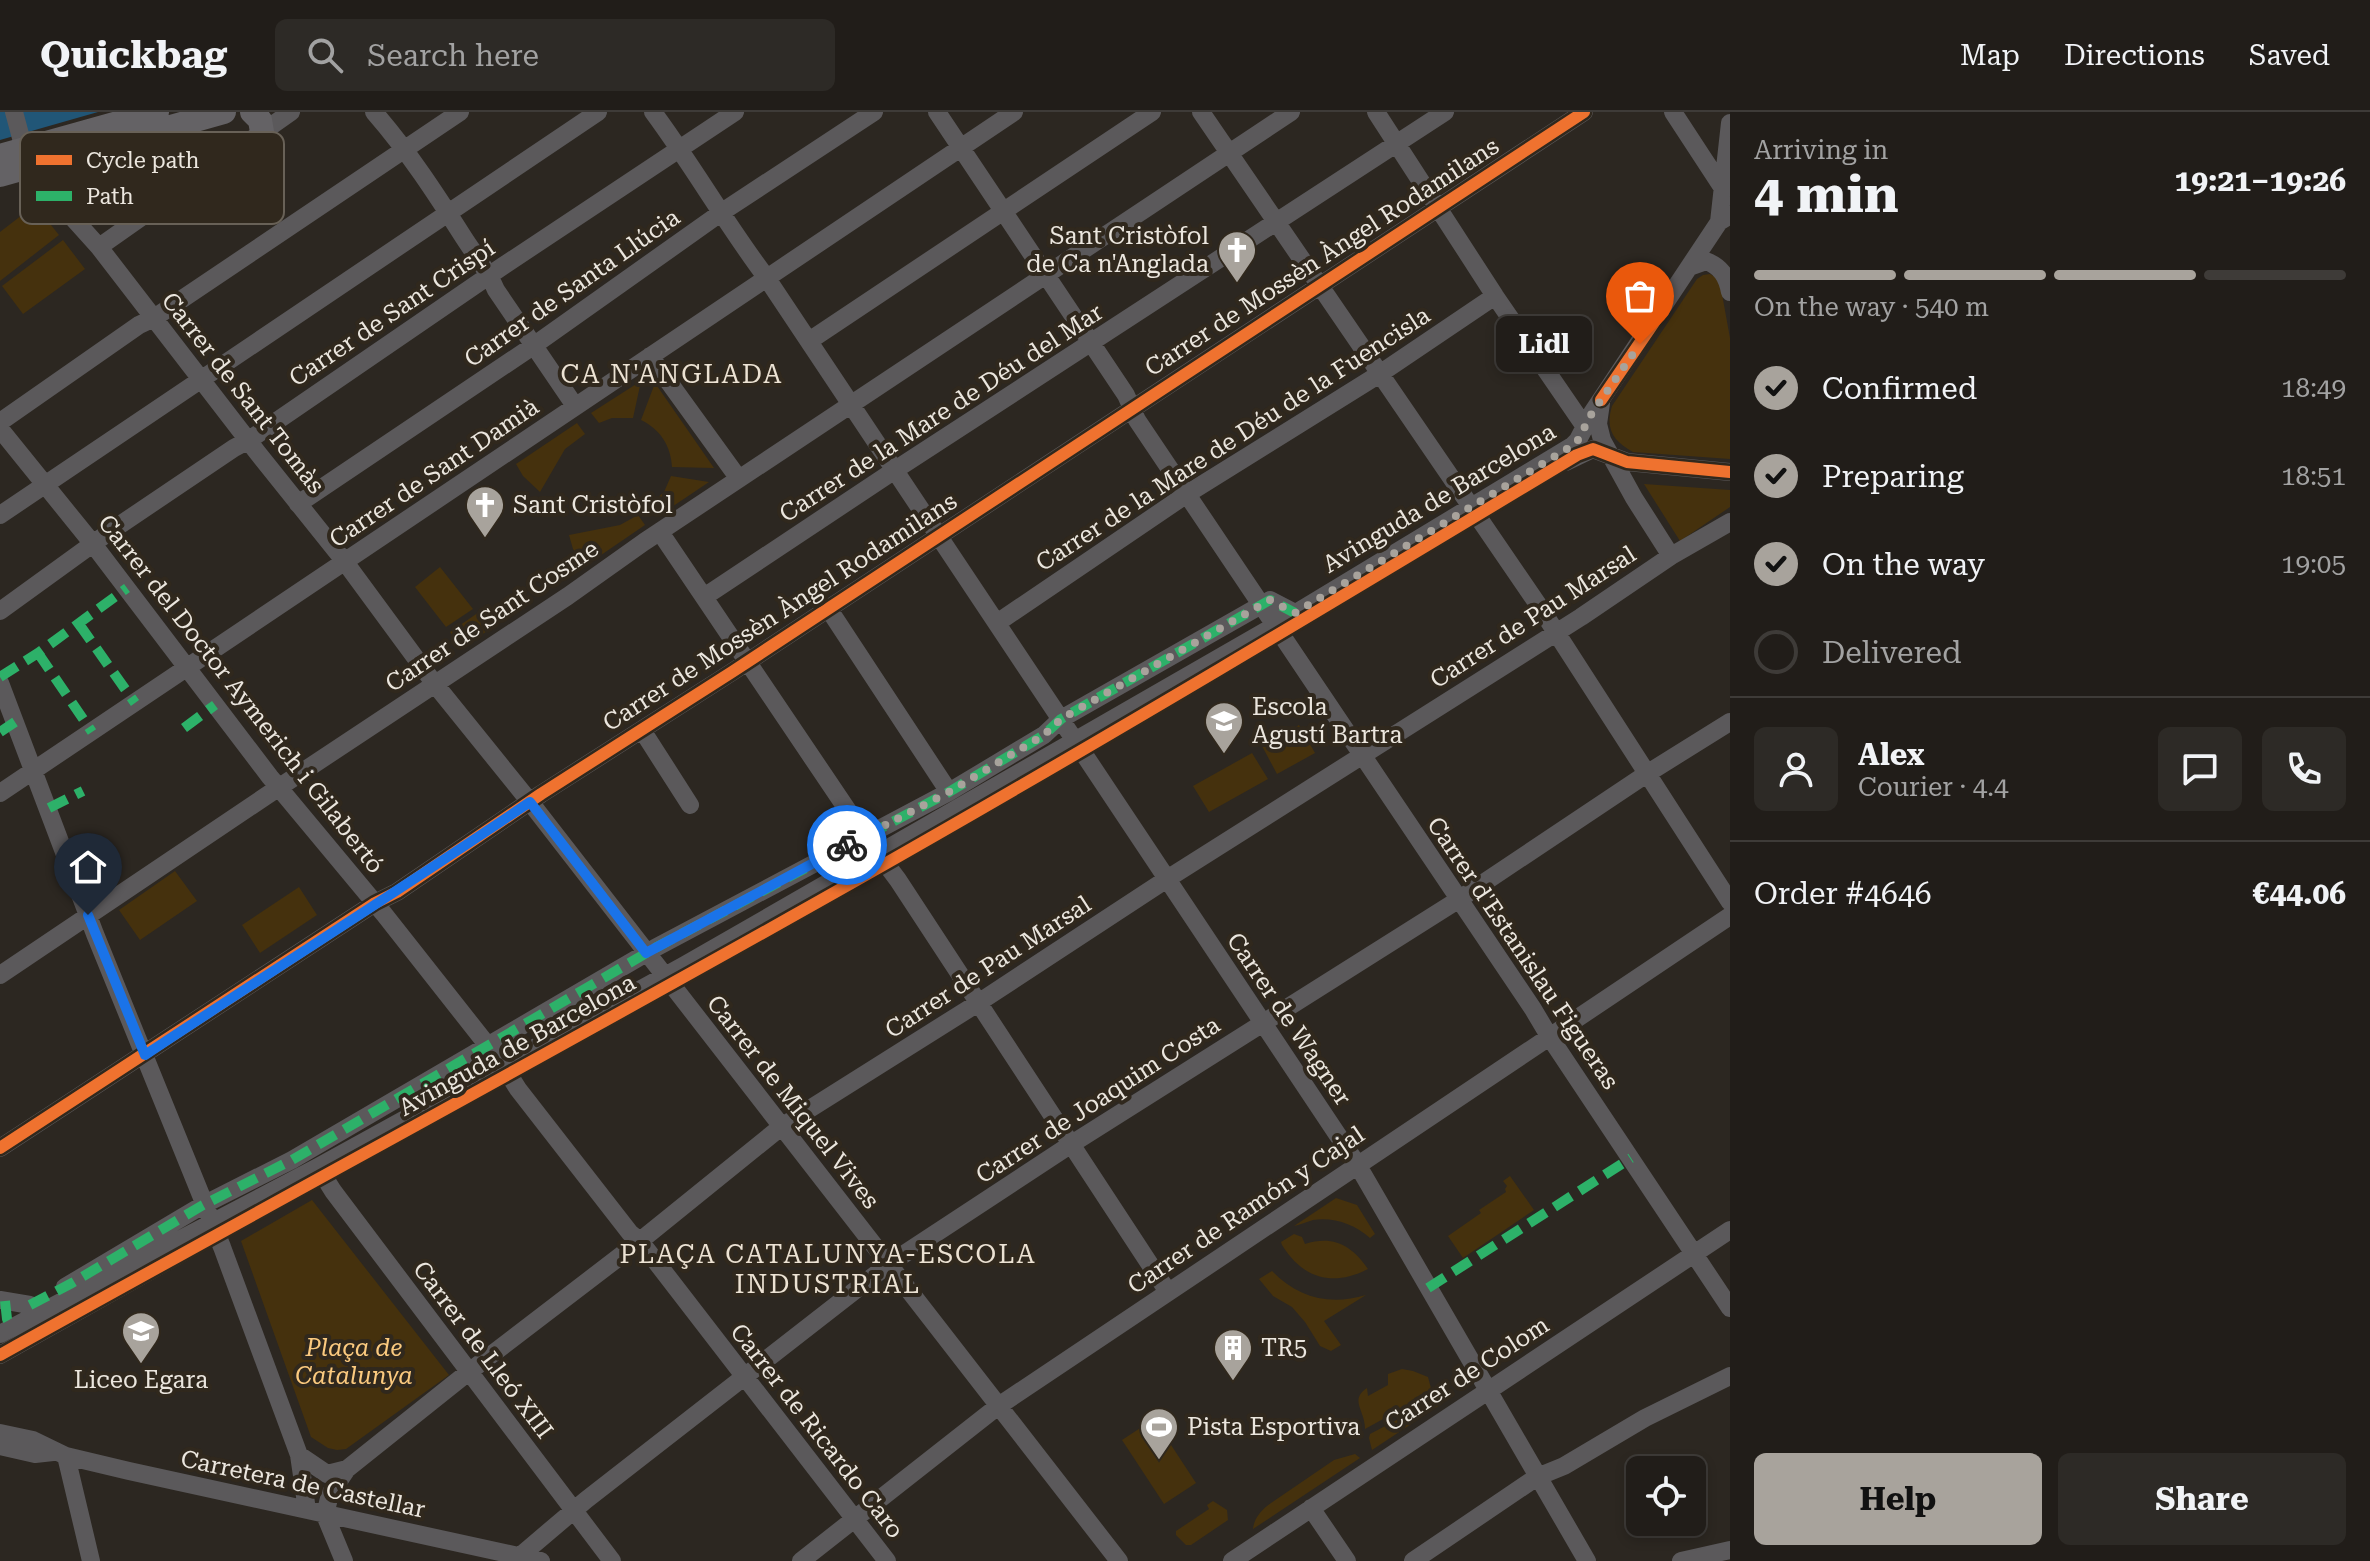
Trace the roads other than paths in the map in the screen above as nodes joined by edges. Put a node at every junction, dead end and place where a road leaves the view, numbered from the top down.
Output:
1 (14, 112) edge
2 (157, 112) edge
3 (224, 112) edge
4 (291, 112) edge
5 (374, 112) edge
6 (460, 112) edge
7 (598, 112) edge
8 (653, 112) edge
9 (735, 112) edge
10 (874, 112) edge
11 (937, 112) edge
12 (1014, 112) edge
13 (1152, 112) edge
14 (1201, 112) edge
15 (1291, 112) edge
16 (1376, 112) edge
17 (1445, 112) edge
18 (1584, 112) edge
19 (1673, 112) edge
20 (257, 122) edge
21 (1730, 123) edge
22 (91, 132) edge
23 (153, 132) edge
24 (20, 134) edge
25 (1397, 143) junction
26 (404, 148) junction
27 (962, 148) junction
28 (678, 149) junction
29 (20, 153) edge
30 (1230, 153) junction
31 (0, 156) edge
32 (20, 157) edge
33 (0, 175) edge
34 (1724, 190) junction
35 (1439, 208) junction
36 (1004, 211) junction
37 (722, 212) junction
38 (449, 214) junction
39 (1725, 218) edge
40 (1275, 221) junction
41 (79, 224) edge
42 (128, 224) edge
43 (99, 247) junction
44 (1692, 266) junction
45 (1046, 274) junction
46 (490, 276) junction
47 (766, 277) junction
48 (1319, 285) junction
49 (1730, 292) edge
50 (1495, 296) junction
51 (154, 318) junction
52 (809, 341) junction
53 (1092, 343) junction
54 (533, 346) junction
55 (650, 356) junction
56 (1378, 375) junction
57 (202, 379) junction
58 (1601, 400) junction
59 (851, 404) junction
60 (575, 406) junction
61 (1133, 408) junction
62 (0, 422) edge
63 (1585, 427) junction
64 (0, 429) edge
65 (249, 440) junction
66 (1614, 459) junction
67 (895, 470) junction
68 (1725, 470) edge
69 (739, 479) junction
70 (43, 486) junction
71 (1187, 494) junction
72 (298, 504) junction
73 (1475, 511) junction
74 (0, 515) edge
75 (1730, 522) edge
76 (660, 532) junction
77 (938, 535) junction
78 (93, 544) junction
79 (1671, 556) junction
80 (345, 562) junction
81 (704, 597) junction
82 (1261, 606) junction
83 (828, 608) junction
84 (0, 611) edge
85 (1295, 613) junction
86 (997, 623) junction
87 (1278, 628) junction
88 (1555, 633) junction
89 (749, 661) junction
90 (187, 668) junction
91 (0, 683) edge
92 (434, 683) junction
93 (1061, 719) junction
94 (1730, 722) edge
95 (642, 730) junction
96 (1078, 746) junction
97 (1361, 756) junction
98 (34, 771) junction
99 (1648, 773) junction
100 (279, 787) junction
101 (949, 792) junction
102 (0, 793) edge
103 (530, 802) junction
104 (690, 805) dead end
105 (865, 836) junction
106 (883, 859) junction
107 (1167, 879) junction
108 (1458, 900) junction
109 (1730, 902) edge
110 (375, 903) junction
111 (88, 915) junction
112 (1730, 916) edge
113 (646, 953) junction
114 (0, 975) edge
115 (667, 980) junction
116 (978, 1003) junction
117 (1263, 1023) junction
118 (1549, 1036) junction
119 (488, 1047) junction
120 (145, 1055) junction
121 (506, 1070) junction
122 (781, 1127) junction
123 (1070, 1145) junction
124 (0, 1148) edge
125 (1357, 1164) junction
126 (320, 1172) junction
127 (203, 1205) junction
128 (214, 1228) junction
129 (1730, 1230) edge
130 (640, 1241) junction
131 (1695, 1254) junction
132 (889, 1264) junction
133 (1168, 1292) junction
134 (0, 1300) edge
135 (51, 1301) junction
136 (1730, 1308) edge
137 (0, 1334) edge
138 (0, 1355) edge
139 (468, 1372) junction
140 (745, 1376) junction
141 (1730, 1376) edge
142 (1488, 1389) junction
143 (997, 1407) junction
144 (0, 1433) edge
145 (0, 1446) edge
146 (61, 1454) junction
147 (299, 1455) junction
148 (347, 1469) junction
149 (1537, 1477) junction
150 (1311, 1508) junction
151 (575, 1509) junction
152 (316, 1512) junction
153 (854, 1519) junction
154 (1730, 1550) edge
155 (520, 1556) junction
156 (91, 1561) edge
157 (344, 1561) edge
158 (541, 1561) edge
159 (612, 1561) edge
160 (801, 1561) edge
161 (887, 1561) edge
162 (1119, 1561) edge
163 (1232, 1561) edge
164 (1347, 1561) edge
165 (1413, 1561) edge
166 (1587, 1561) edge
167 (1681, 1561) edge

1 - 24 street
2 - 22 main road
3 - 23 main road
4 - 20 street
5 - 26 street
6 - 26 street
7 - 38 street
8 - 28 street, Carrer de Wagner
9 - 28 street, Carrer de Sant Crispí
10 - 37 street, Carrer de Santa Llúcia
11 - 27 street, Carrer d'Estanislau Figueras
12 - 27 street, Carrer de Sant Damià
13 - 36 street
14 - 30 street
15 - 30 street, Carrer de Sant Cosme
16 - 25 street
17 - 25 street, Carrer de la Mare de Déu del Mar
18 - 35 street, Carrer de Mossèn Àngel Rodamilans
19 - 34 street
21 - 34 street
25 - 35 street
25 - 40 street, Carrer de la Mare de Déu del Mar
26 - 38 street
26 - 51 street
27 - 36 street, Carrer d'Estanislau Figueras
27 - 47 street, Carrer de Sant Damià
28 - 37 street, Carrer de Wagner
28 - 46 street, Carrer de Sant Crispí
29 - 31 main road
30 - 40 street
30 - 45 street, Carrer de Sant Cosme
32 - 33 main road
34 - 39 street
35 - 48 street, Carrer de Mossèn Àngel Rodamilans
35 - 50 street
36 - 45 street, Carrer d'Estanislau Figueras
36 - 52 street
37 - 47 street, Carrer de Wagner
37 - 54 street, Carrer de Santa Llúcia
38 - 46 street
38 - 57 street
39 - 44 street, Avinguda de Barcelona
40 - 48 street
40 - 53 street, Carrer de la Mare de Déu del Mar
41 - 43 street, Carrer de Sant Tomàs
42 - 43 street
43 - 51 street, Carrer de Sant Tomàs
44 - 49 street
44 - 58 street, Avinguda de Barcelona
45 - 53 street, Carrer d'Estanislau Figueras
45 - 59 street, Carrer de Sant Cosme
46 - 54 street
46 - 65 street, Carrer de Sant Crispí
47 - 52 street, Carrer de Wagner
47 - 55 street, Carrer de Sant Damià
48 - 56 street
48 - 61 street, Carrer de Mossèn Àngel Rodamilans
50 - 56 street, Carrer de la Mare de Déu de la Fuencisla
50 - 63 street
51 - 57 street, Carrer de Sant Tomàs
51 - 62 street
52 - 59 street, Carrer de Wagner
53 - 61 street, Carrer d'Estanislau Figueras
53 - 67 street, Carrer de la Mare de Déu del Mar
54 - 60 street
54 - 72 street, Carrer de Santa Llúcia
55 - 60 street, Carrer de Sant Damià
55 - 69 street
56 - 71 street, Carrer de la Mare de Déu de la Fuencisla
56 - 73 street
57 - 65 street, Carrer de Sant Tomàs
57 - 70 street
58 - 63 street, Avinguda de Barcelona
58 - 66 street
59 - 67 street, Carrer de Wagner
59 - 69 street, Carrer de Sant Cosme
60 - 80 street, Carrer de Sant Damià
61 - 71 street, Carrer d'Estanislau Figueras
61 - 77 street, Carrer de Mossèn Àngel Rodamilans
63 - 73 street, Avinguda de Barcelona
64 - 70 street, Carrer del Doctor Aymerich i Gilabertó
65 - 72 street, Carrer de Sant Tomàs
65 - 78 street, Carrer de Sant Crispí
66 - 68 street, Avinguda de Barcelona
66 - 73 street, Avinguda de Barcelona
66 - 79 street
67 - 77 street, Carrer de Wagner
67 - 81 street, Carrer de la Mare de Déu del Mar
69 - 76 street, Carrer de Sant Cosme
70 - 74 street
70 - 78 street, Carrer del Doctor Aymerich i Gilabertó
71 - 82 street, Carrer d'Estanislau Figueras
71 - 86 street, Carrer de la Mare de Déu de la Fuencisla
72 - 80 street, Carrer de Sant Tomàs
73 - 85 street, Avinguda de Barcelona
73 - 87 street, Avinguda de Barcelona
73 - 88 street
75 - 79 street, Carrer de Pau Marsal
76 - 81 street
76 - 92 street, Carrer de Sant Cosme
77 - 83 street, Carrer de Mossèn Àngel Rodamilans
77 - 86 street, Carrer de Wagner
78 - 84 street, Carrer de Sant Crispí
78 - 90 street, Carrer del Doctor Aymerich i Gilabertó
79 - 88 street, Carrer de Pau Marsal
80 - 90 street, Carrer de Sant Damià
80 - 92 street, Carrer de Sant Tomàs
81 - 89 street
82 - 85 street
82 - 87 street, Carrer d'Estanislau Figueras
82 - 93 street, Avinguda de Barcelona
83 - 89 street, Carrer de Mossèn Àngel Rodamilans
83 - 101 street
85 - 87 street, Avinguda de Barcelona
86 - 93 street, Carrer de Wagner
87 - 96 street, Avinguda de Barcelona
87 - 97 street, Carrer d'Estanislau Figueras
88 - 97 street, Carrer de Pau Marsal
88 - 99 street
89 - 95 street, Carrer de Mossèn Àngel Rodamilans
89 - 105 street
90 - 98 street, Carrer de Sant Damià
90 - 100 street, Carrer del Doctor Aymerich i Gilabertó
91 - 98 street
92 - 100 street, Carrer de Sant Cosme
92 - 103 street, Carrer de Sant Tomàs
93 - 96 street, Carrer de Wagner
93 - 101 street, Avinguda de Barcelona
94 - 99 street, Carrer de Joaquim Costa
95 - 103 street, Carrer de Mossèn Àngel Rodamilans
95 - 104 street
96 - 106 street, Avinguda de Barcelona
96 - 107 street, Carrer de Wagner
97 - 107 street, Carrer de Pau Marsal
97 - 108 street, Carrer d'Estanislau Figueras
98 - 102 street, Carrer de Sant Damià
98 - 111 street
99 - 108 street, Carrer de Joaquim Costa
99 - 109 street
100 - 110 street, Carrer del Doctor Aymerich i Gilabertó
100 - 111 street, Carrer de Sant Cosme
101 - 105 street, Avinguda de Barcelona
103 - 110 street, Carrer de Mossèn Àngel Rodamilans
103 - 113 street, Carrer de Sant Tomàs
105 - 106 street
105 - 113 street, Avinguda de Barcelona
106 - 115 street, Avinguda de Barcelona
106 - 116 street
107 - 116 street, Carrer de Pau Marsal
107 - 117 street, Carrer de Wagner
108 - 117 street, Carrer de Joaquim Costa
108 - 118 street, Carrer d'Estanislau Figueras
110 - 119 street, Carrer del Doctor Aymerich i Gilabertó
110 - 120 street, Carrer de Mossèn Àngel Rodamilans
111 - 114 street, Carrer de Sant Cosme
111 - 120 street
112 - 118 street, Carrer de Ramón y Cajal
113 - 115 street, Carrer de Sant Tomàs
113 - 119 street, Avinguda de Barcelona
115 - 121 street, Avinguda de Barcelona
115 - 122 street, Carrer de Miquel Vives
116 - 122 street, Carrer de Pau Marsal
116 - 123 street
117 - 123 street, Carrer de Joaquim Costa
117 - 125 street, Carrer de Wagner
118 - 125 street, Carrer de Ramón y Cajal
118 - 131 street, Carrer d'Estanislau Figueras
119 - 121 street, Carrer del Doctor Aymerich i Gilabertó
119 - 127 street, Avinguda de Barcelona
120 - 124 street, Carrer de Mossèn Àngel Rodamilans
120 - 127 street
121 - 126 street, Avinguda de Barcelona
121 - 130 street, Carrer de Ricardo Caro
122 - 130 street, Carrer de Pau Marsal
122 - 132 street, Carrer de Miquel Vives
123 - 132 street, Carrer de Joaquim Costa
123 - 133 street
125 - 133 street, Carrer de Ramón y Cajal
125 - 142 street, Carrer de Wagner
126 - 128 street, Avinguda de Barcelona
126 - 139 street, Carrer de Lleó XIII
127 - 128 street
127 - 135 street, Avinguda de Barcelona
128 - 135 street, Avinguda de Barcelona
128 - 138 street, Avinguda de Barcelona
128 - 147 street
129 - 131 street, Carrer de Colom
130 - 139 street, Carrer de Pau Marsal
130 - 140 street, Carrer de Ricardo Caro
131 - 136 street, Carrer d'Estanislau Figueras
131 - 142 street, Carrer de Colom
132 - 140 street, Carrer de Joaquim Costa
132 - 143 street, Carrer de Miquel Vives
133 - 143 street, Carrer de Ramón y Cajal
134 - 135 street
135 - 137 street, Avinguda de Barcelona
139 - 148 street, Carrer de Pau Marsal
139 - 151 street, Carrer de Lleó XIII
140 - 151 street, Carrer de Joaquim Costa
140 - 153 street, Carrer de Ricardo Caro
141 - 149 street
142 - 149 street, Carrer de Wagner
142 - 150 street, Carrer de Colom
143 - 153 street, Carrer de Ramón y Cajal
143 - 162 street, Carrer de Miquel Vives
144 - 146 street, Carretera de Castellar
145 - 146 street, Carretera de Castellar
146 - 152 street, Carretera de Castellar
146 - 156 street
147 - 148 street
147 - 152 street
148 - 152 street, Carrer de Pau Marsal
149 - 165 street
149 - 166 street, Carrer de Wagner
150 - 163 street, Carrer de Colom
150 - 164 street
151 - 155 street, Carrer de Joaquim Costa
151 - 159 street, Carrer de Lleó XIII
152 - 155 street, Carretera de Castellar
152 - 157 street
153 - 160 street, Carrer de Ramón y Cajal
153 - 161 street, Carrer de Ricardo Caro
154 - 167 street
155 - 158 street, Carretera de Castellar

